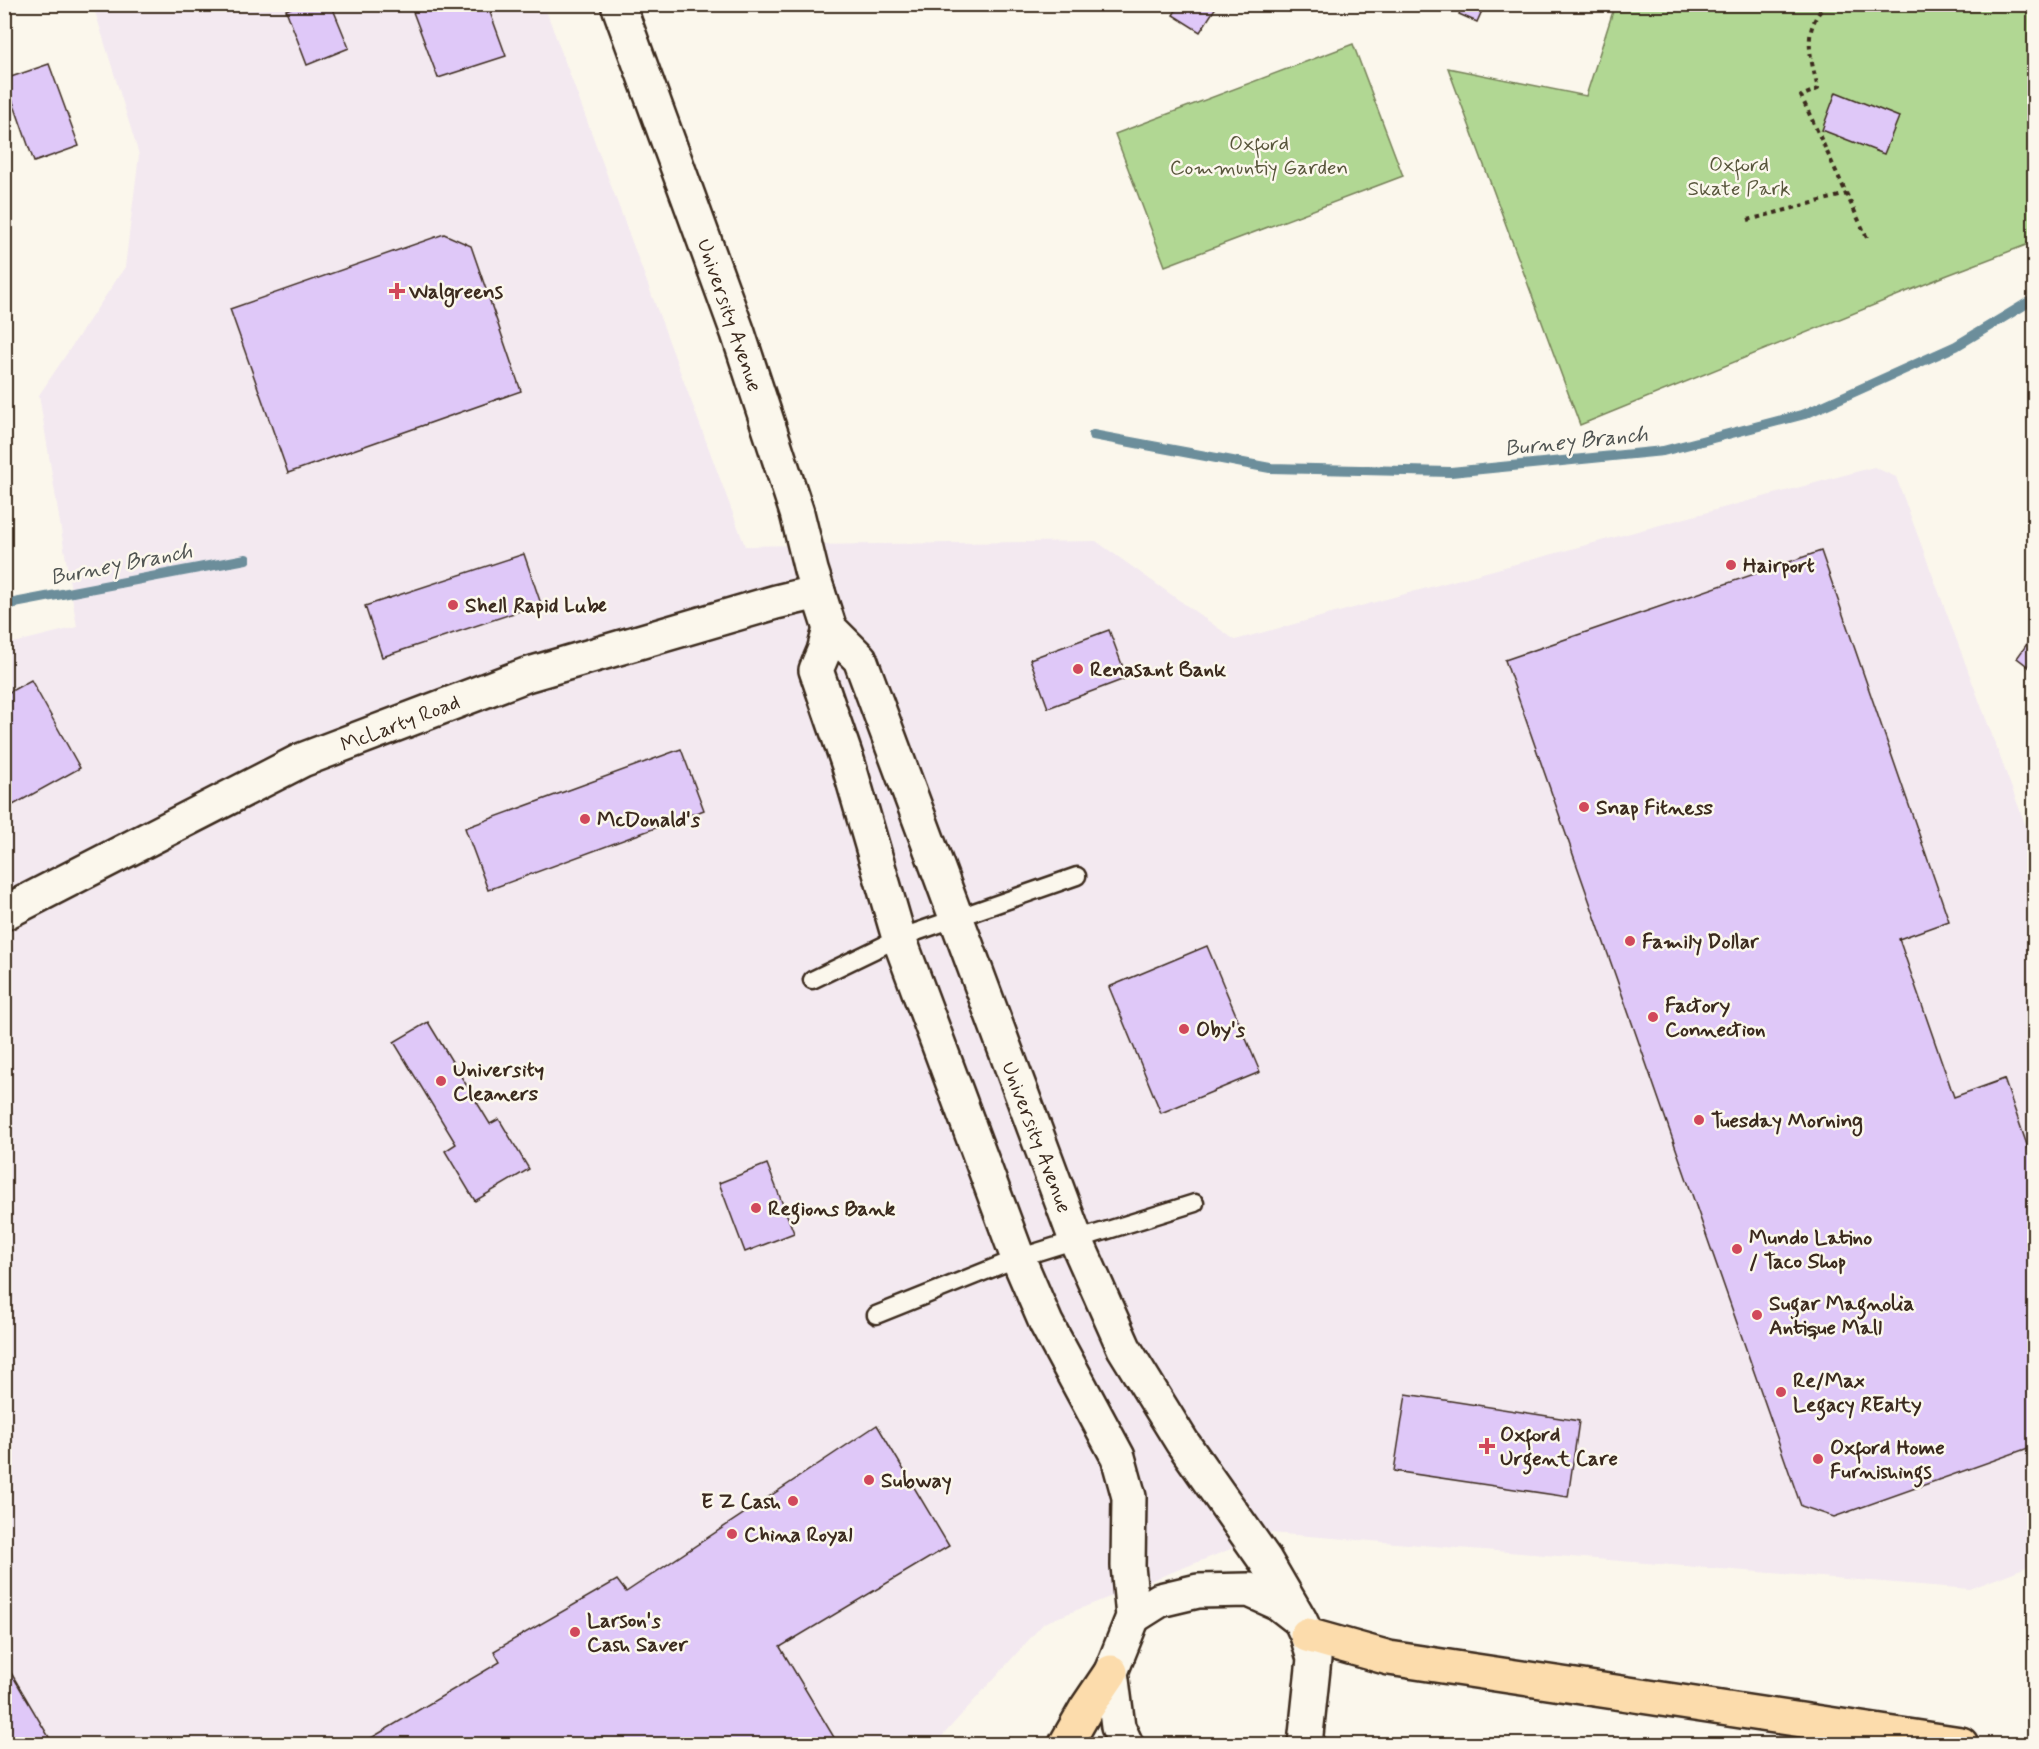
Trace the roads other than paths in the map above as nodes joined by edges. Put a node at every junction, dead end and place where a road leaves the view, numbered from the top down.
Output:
1 (618, 4) edge
2 (818, 592) junction
3 (830, 629) junction
4 (1077, 876) dead end
5 (4, 913) edge
6 (956, 919) junction
7 (899, 938) junction
8 (812, 980) dead end
9 (1195, 1203) dead end
10 (1076, 1240) junction
11 (1018, 1258) junction
12 (876, 1315) dead end
13 (1133, 1617) junction
14 (1303, 1627) junction
15 (1111, 1672) junction
16 (1066, 1744) edge
17 (1126, 1744) edge
18 (1305, 1744) edge
19 (1961, 1744) edge

1 - 2 main road, University Avenue
2 - 3 main road, University Avenue
2 - 5 main road, McLarty Road
3 - 6 main road, University Avenue
3 - 7 main road
4 - 6 lane
6 - 7 lane
6 - 10 main road, University Avenue
7 - 8 lane
7 - 11 main road
9 - 10 lane
10 - 11 lane
10 - 14 main road, University Avenue
11 - 12 lane
11 - 13 main road
13 - 14 main road
13 - 15 main road
14 - 18 main road, University Avenue
14 - 19 highway
15 - 16 highway
15 - 17 main road

